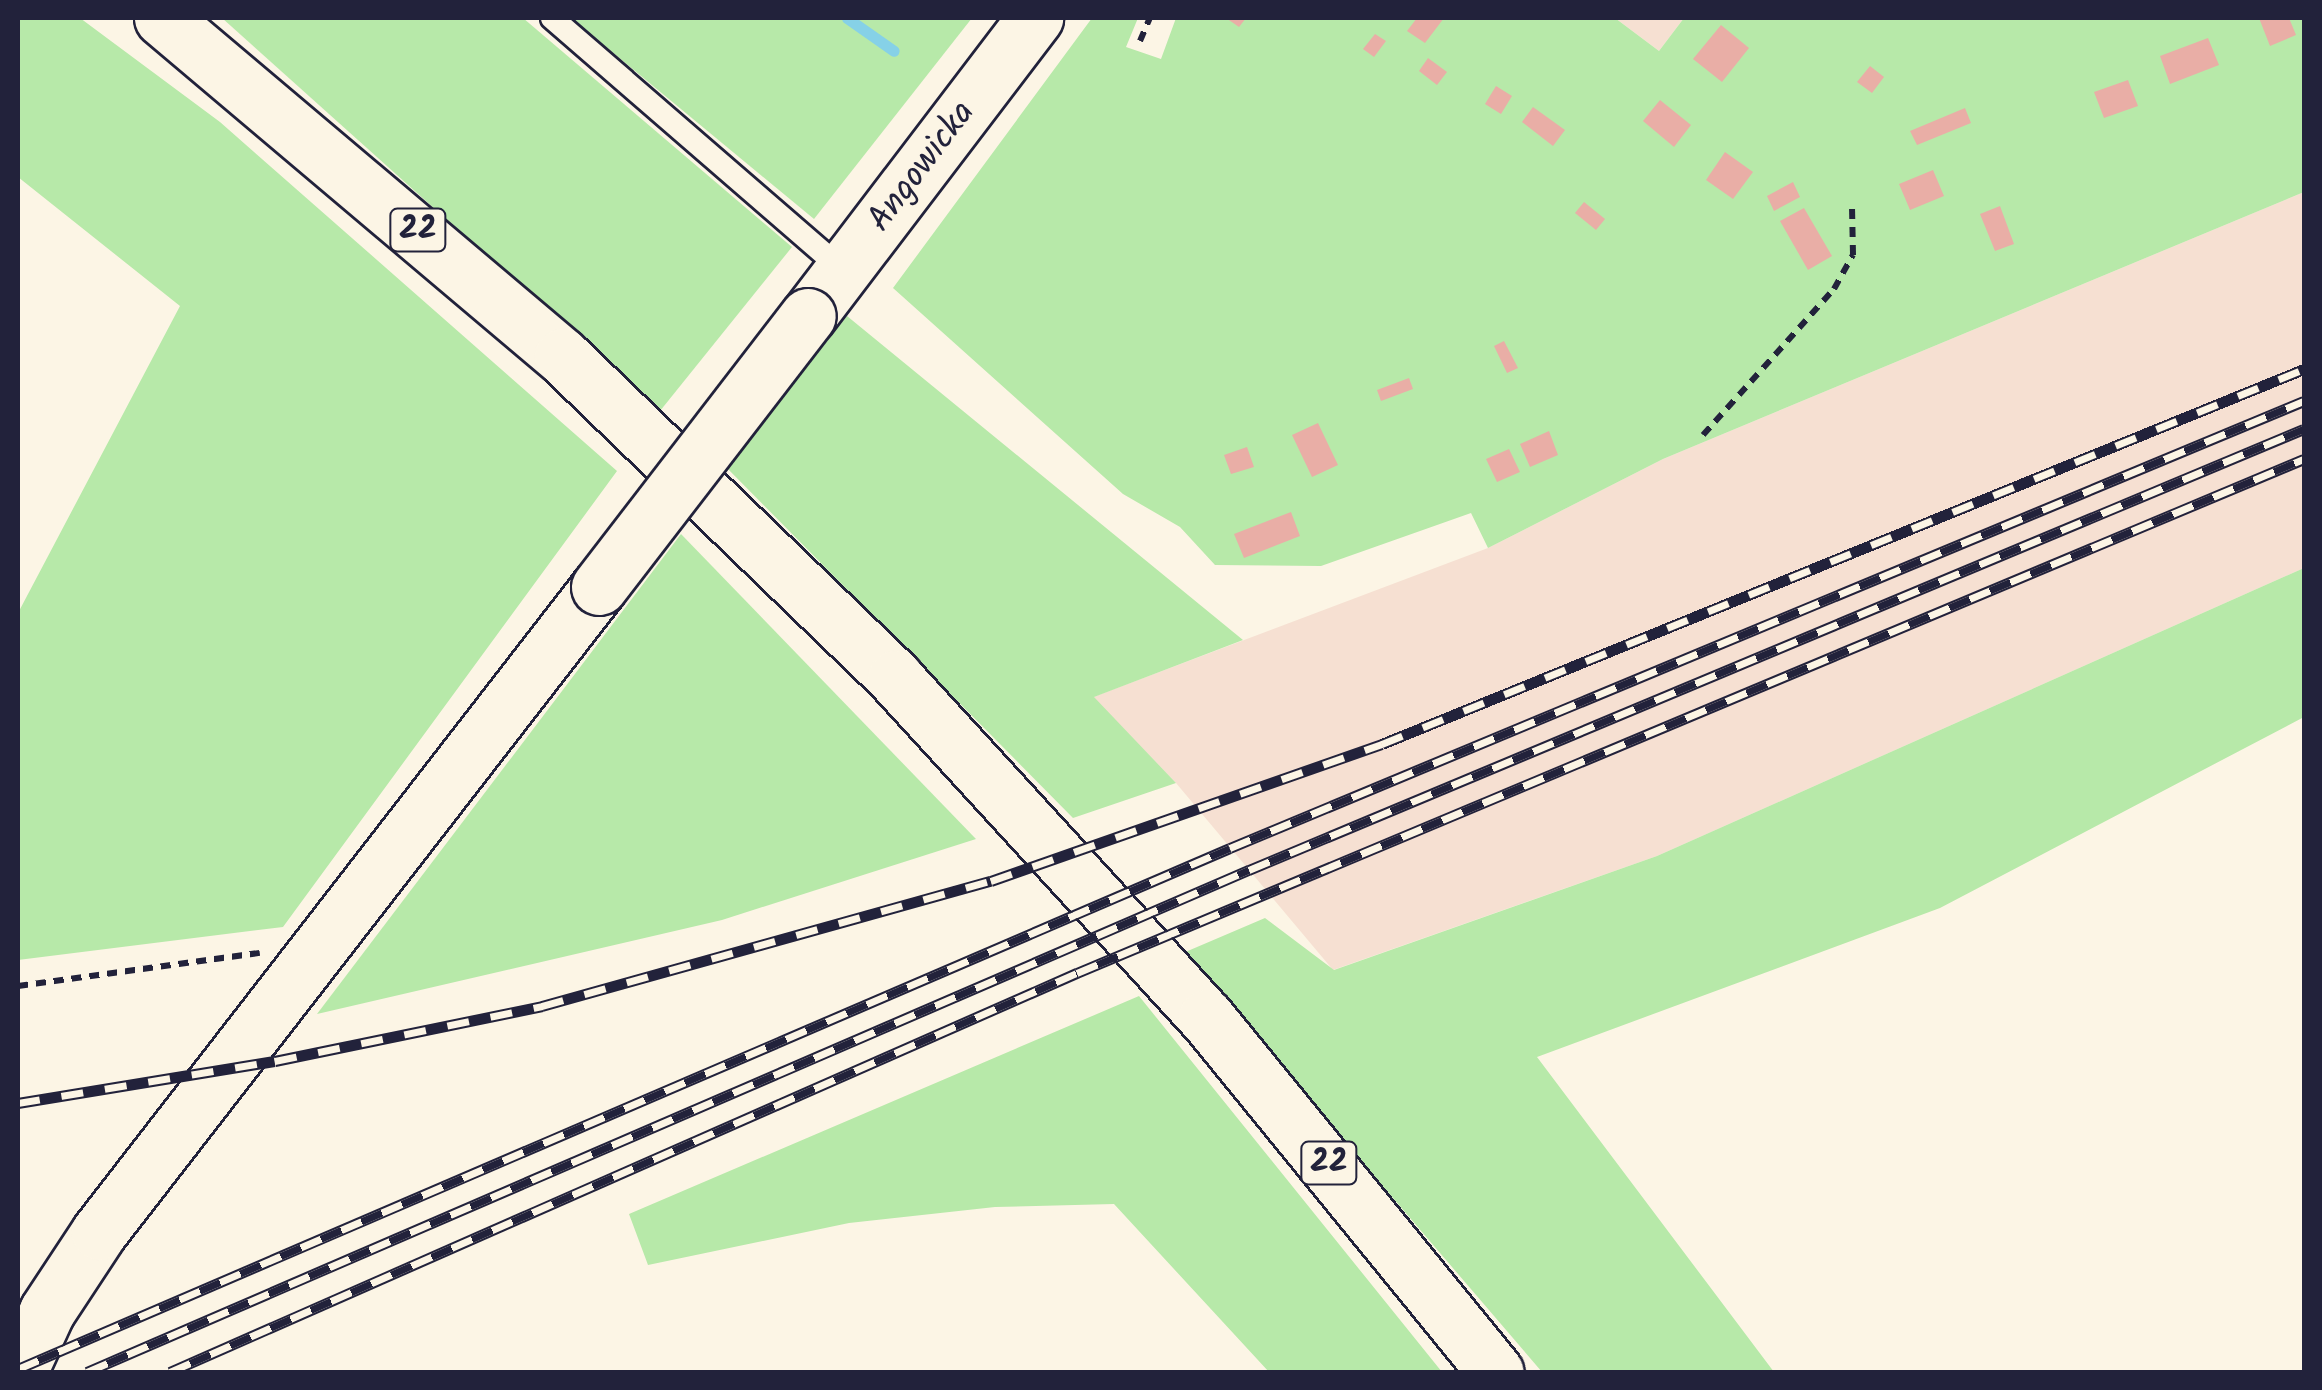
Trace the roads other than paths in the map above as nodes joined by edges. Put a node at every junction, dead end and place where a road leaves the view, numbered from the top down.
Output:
1 (162, 18) edge
2 (552, 18) edge
3 (1035, 18) edge
4 (844, 270) junction
5 (19, 1372) edge
6 (1496, 1372) edge

1 - 6 main road, 22
2 - 4 lane
3 - 4 main road, Angowicka
4 - 5 main road, Angowicka, bridge

